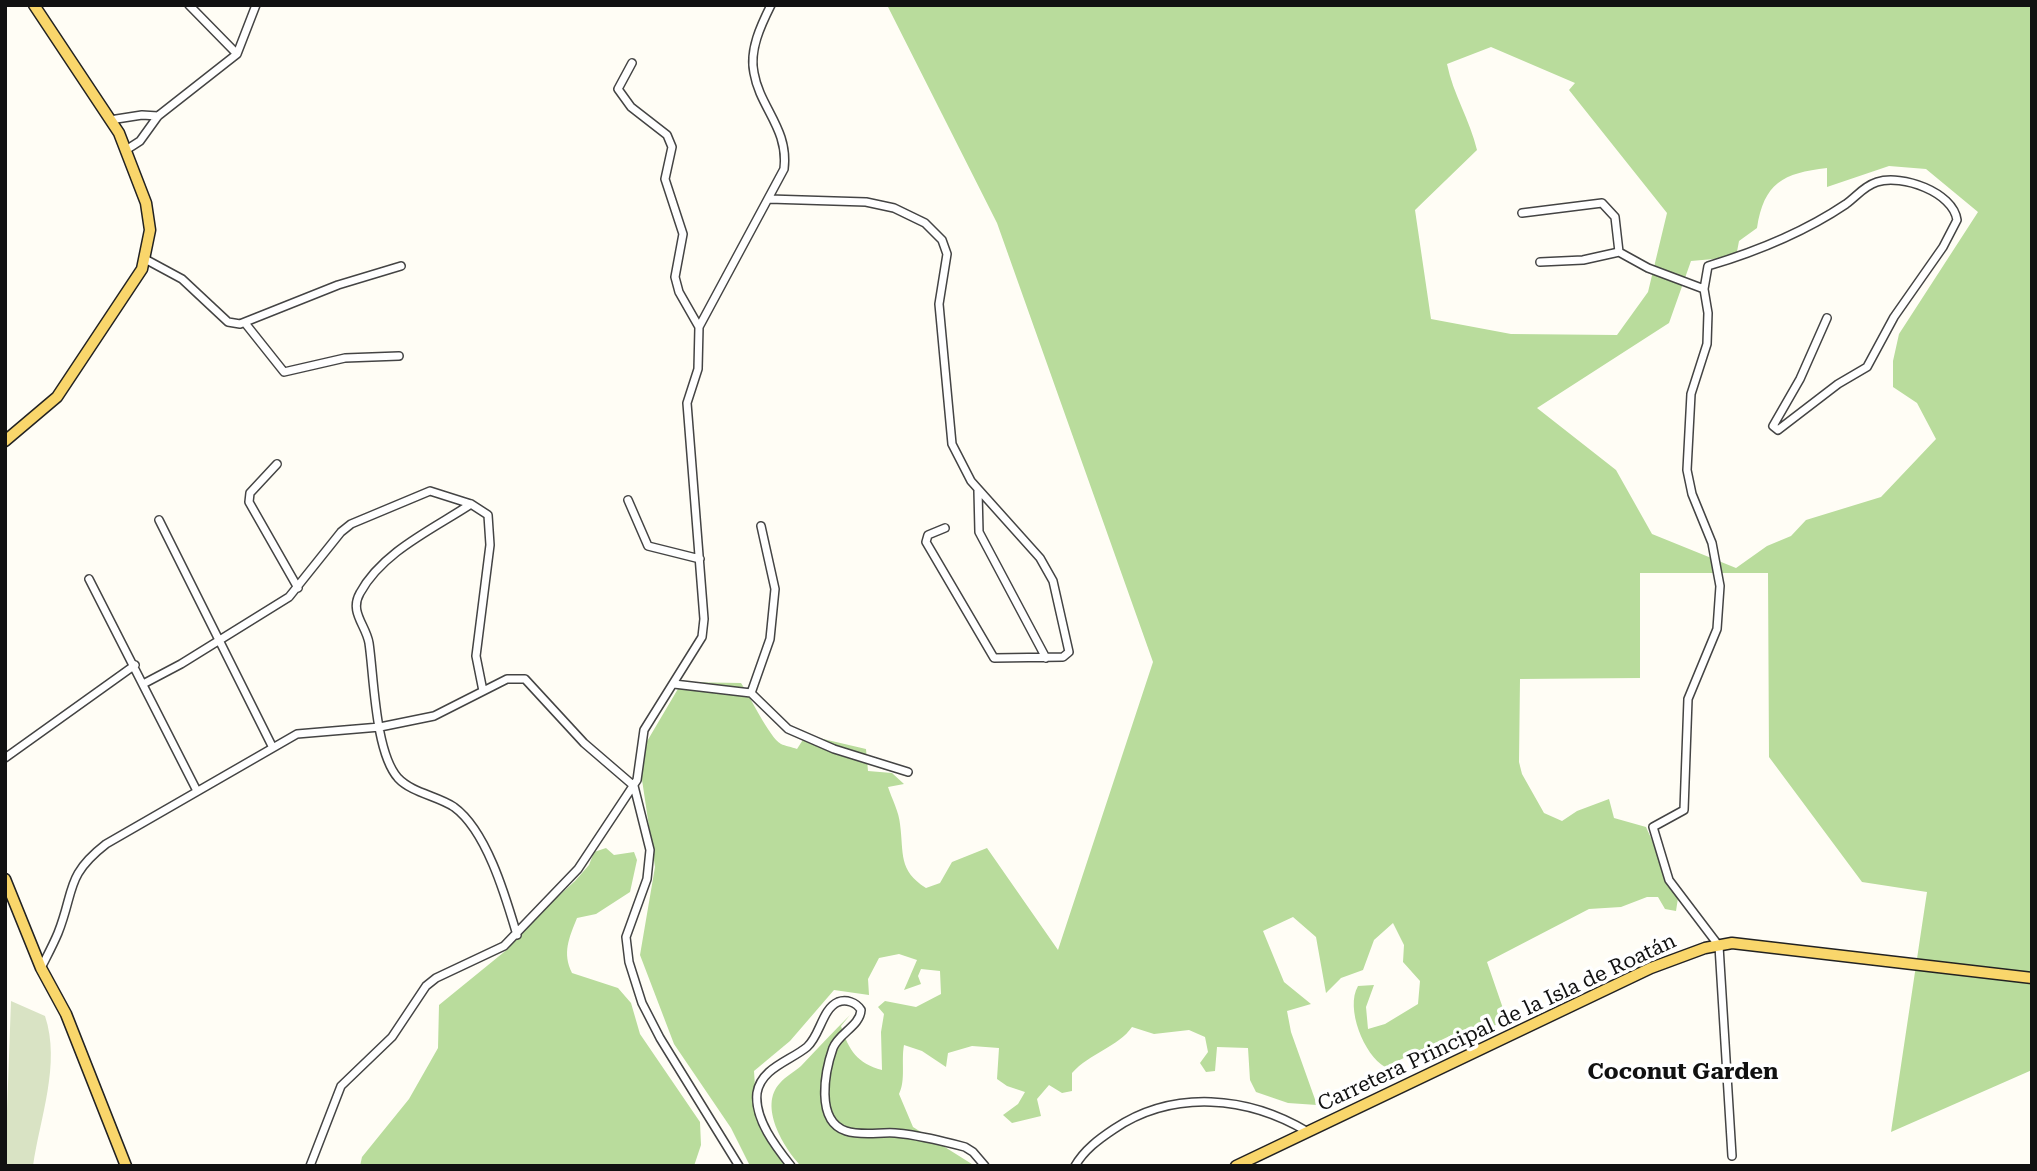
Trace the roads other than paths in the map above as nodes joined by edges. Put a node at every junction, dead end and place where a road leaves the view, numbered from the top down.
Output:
1 (34, 5) edge
2 (190, 5) edge
3 (256, 5) edge
4 (771, 5) edge
5 (237, 54) junction
6 (632, 63) dead end
7 (158, 116) junction
8 (110, 120) junction
9 (126, 150) junction
10 (768, 199) junction
11 (1522, 213) dead end
12 (1619, 252) junction
13 (145, 259) junction
14 (1540, 262) dead end
15 (401, 266) dead end
16 (1704, 289) junction
17 (1827, 318) dead end
18 (245, 323) junction
19 (699, 327) junction
20 (399, 356) dead end
21 (5, 441) edge
22 (277, 464) dead end
23 (978, 490) junction
24 (628, 500) dead end
25 (471, 504) junction
26 (159, 520) dead end
27 (761, 526) dead end
28 (945, 528) dead end
29 (700, 559) junction
30 (89, 579) dead end
31 (298, 588) junction
32 (219, 639) junction
33 (1046, 658) junction
34 (135, 665) junction
35 (145, 683) junction
36 (674, 684) junction
37 (484, 691) junction
38 (751, 692) junction
39 (380, 727) junction
40 (272, 746) junction
41 (5, 758) edge
42 (908, 772) dead end
43 (634, 786) junction
44 (197, 790) junction
45 (5, 879) edge
46 (517, 935) junction
47 (1719, 946) junction
48 (41, 968) junction
49 (2032, 978) edge
50 (1308, 1132) junction
51 (119, 1147) junction
52 (1732, 1156) dead end
53 (117, 1166) edge
54 (126, 1166) edge
55 (310, 1166) edge
56 (739, 1166) edge
57 (791, 1166) edge
58 (985, 1166) edge
59 (1075, 1166) edge
60 (1236, 1166) edge

1 - 8 main road
2 - 5 street
3 - 5 street
4 - 10 street
5 - 7 street
6 - 19 street
7 - 8 street
7 - 9 street
8 - 9 main road
9 - 13 main road
10 - 19 street
10 - 23 street
11 - 12 street
12 - 14 street
12 - 16 street
13 - 18 street
13 - 21 main road
15 - 18 street
16 - 17 street
16 - 47 street
18 - 20 street
19 - 29 street
22 - 31 street
23 - 33 street
23 - 33 street
24 - 29 street
25 - 31 street
25 - 37 street
25 - 39 street
26 - 32 street
27 - 38 street
28 - 33 street
29 - 36 street
30 - 34 street
31 - 32 street
32 - 35 street
32 - 40 street
34 - 35 street
34 - 41 street
35 - 44 street
36 - 38 street
36 - 43 street
37 - 39 street
37 - 43 street
38 - 42 street
39 - 40 street
39 - 46 street
40 - 44 street
43 - 46 street
43 - 56 street
44 - 48 street
45 - 48 main road
46 - 55 street
47 - 49 main road, Carretera Principal de la Isla de Roatán
47 - 50 main road, Carretera Principal de la Isla de Roatán
47 - 52 street
48 - 51 main road
50 - 59 street
50 - 60 main road, Carretera Principal de la Isla de Roatán
51 - 53 street
51 - 54 main road
57 - 58 street

